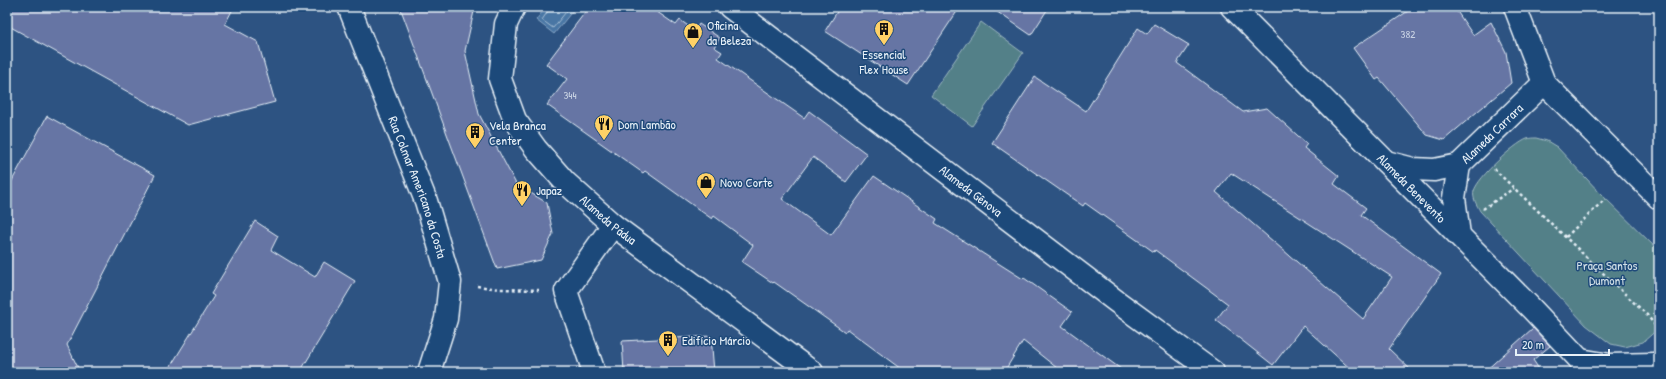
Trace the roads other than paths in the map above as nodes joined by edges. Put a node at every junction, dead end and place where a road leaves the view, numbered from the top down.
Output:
1 (349, 7) edge
2 (514, 7) edge
3 (730, 7) edge
4 (1232, 7) edge
5 (1516, 7) edge
6 (1544, 83) junction
7 (1386, 162) junction
8 (1459, 165) junction
9 (1659, 198) edge
10 (613, 225) junction
11 (1459, 235) junction
12 (1654, 364) edge
13 (1584, 366) edge
14 (429, 372) edge
15 (594, 372) edge
16 (812, 372) edge
17 (1213, 372) edge

1 - 14 street, Rua Colmar Americano da Costa
2 - 10 street, Alameda Pádua
3 - 17 street, Alameda Gênova
4 - 7 street, Alameda Benevento
5 - 6 street
6 - 8 street, Alameda Carrara
6 - 9 street
7 - 8 street, Alameda Carrara
7 - 11 street, Alameda Benevento
8 - 11 street
10 - 15 street
10 - 16 street, Alameda Pádua
11 - 13 street, Alameda Benevento
12 - 13 street

